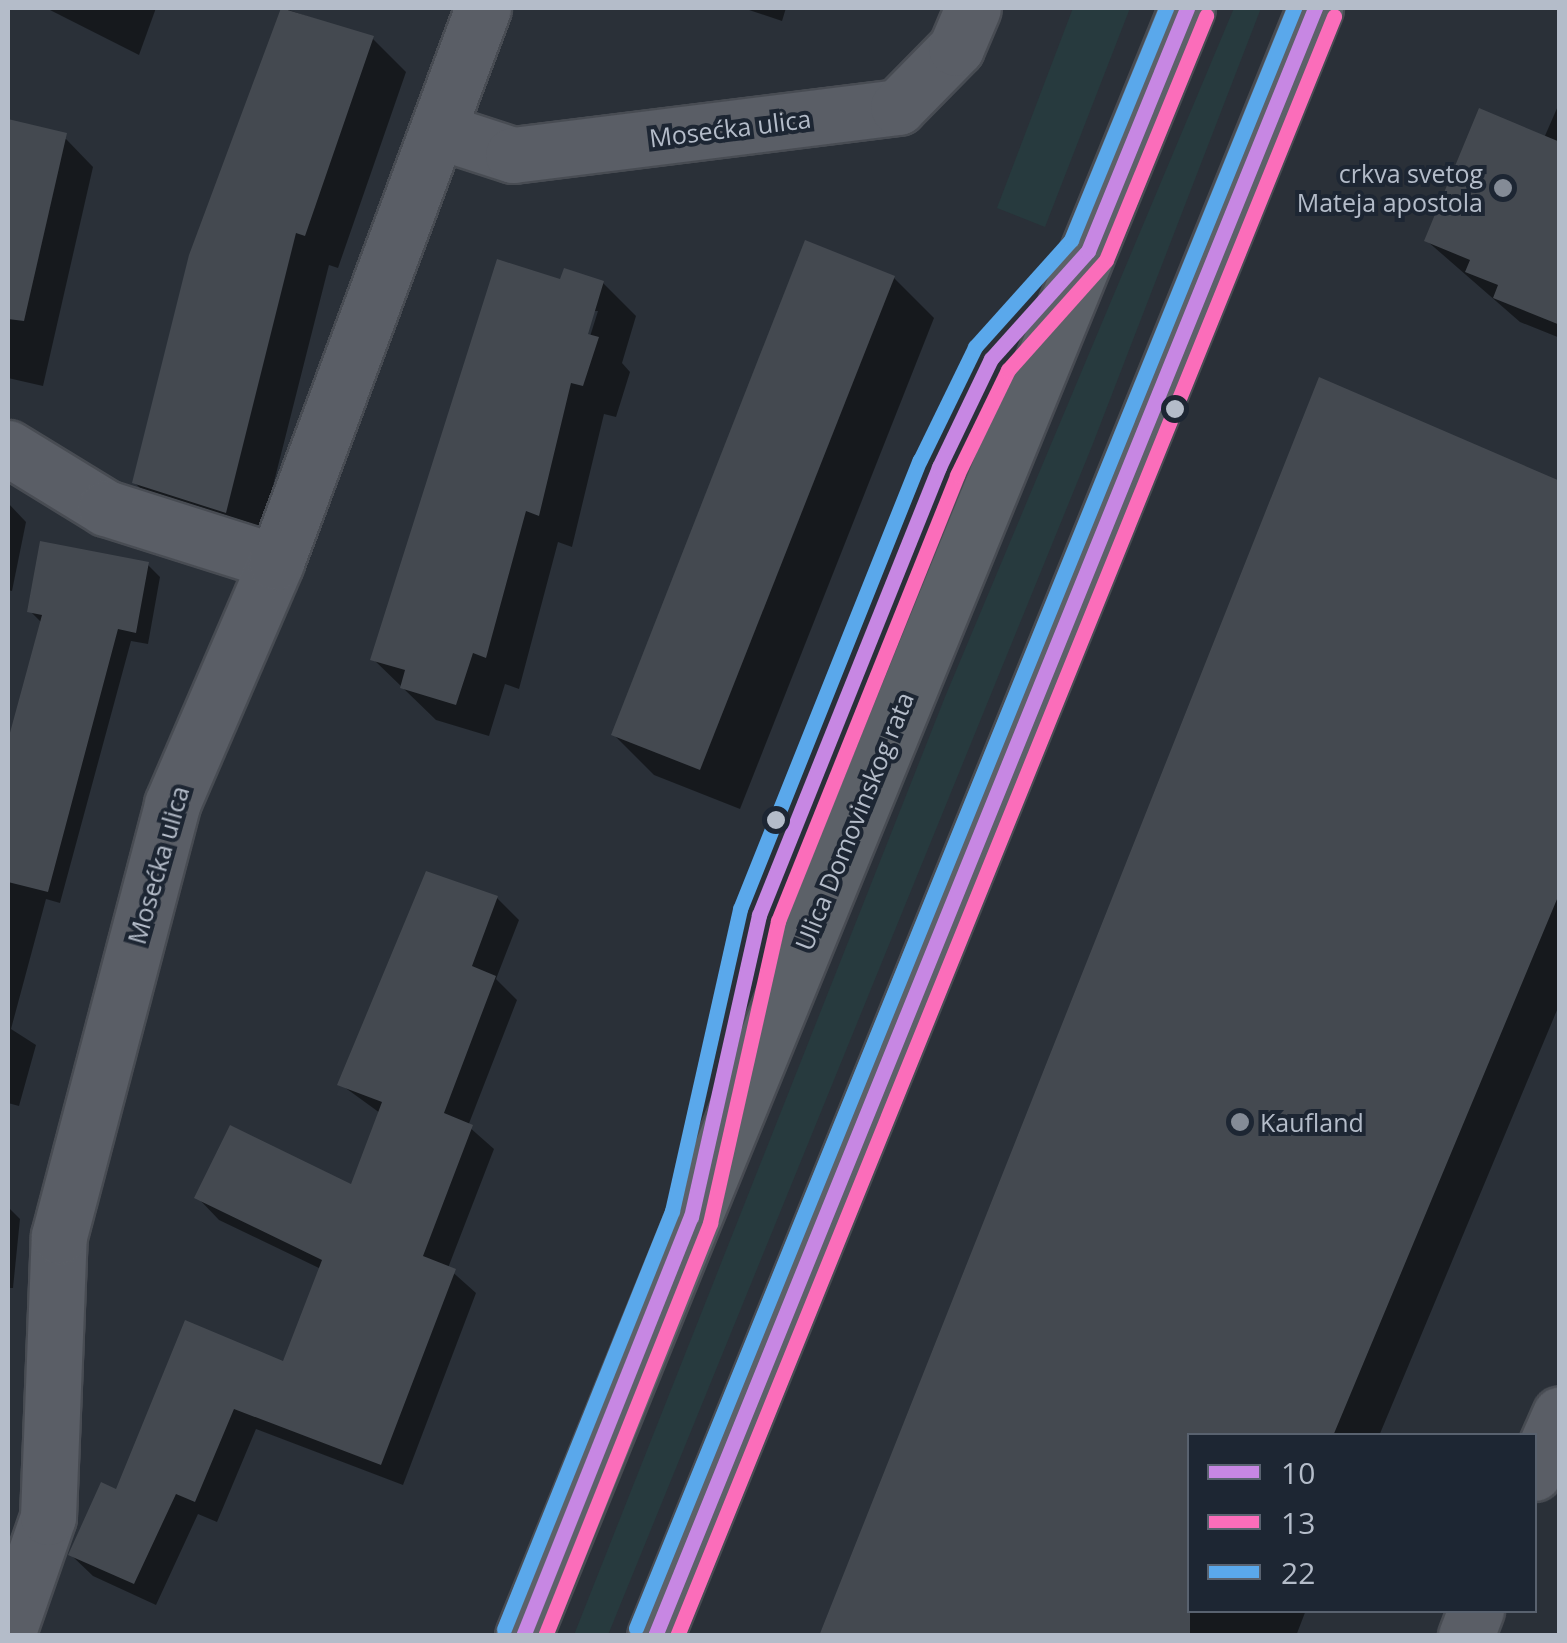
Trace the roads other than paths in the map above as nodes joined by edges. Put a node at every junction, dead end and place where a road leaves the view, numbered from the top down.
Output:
1 (483, 8) edge
2 (973, 8) edge
3 (1187, 8) edge
4 (1315, 8) edge
5 (439, 131) junction
6 (8, 448) edge
7 (276, 562) junction
8 (1560, 1414) edge
9 (1537, 1466) edge
10 (8, 1632) edge
11 (523, 1636) edge
12 (654, 1636) edge

1 - 5 street, Mosećka ulica
2 - 5 street, Mosećka ulica
3 - 11 main road, Ulica Domovinskog rata
4 - 12 main road
5 - 7 street, Mosećka ulica
6 - 7 street
7 - 10 street, Mosećka ulica
8 - 9 street

